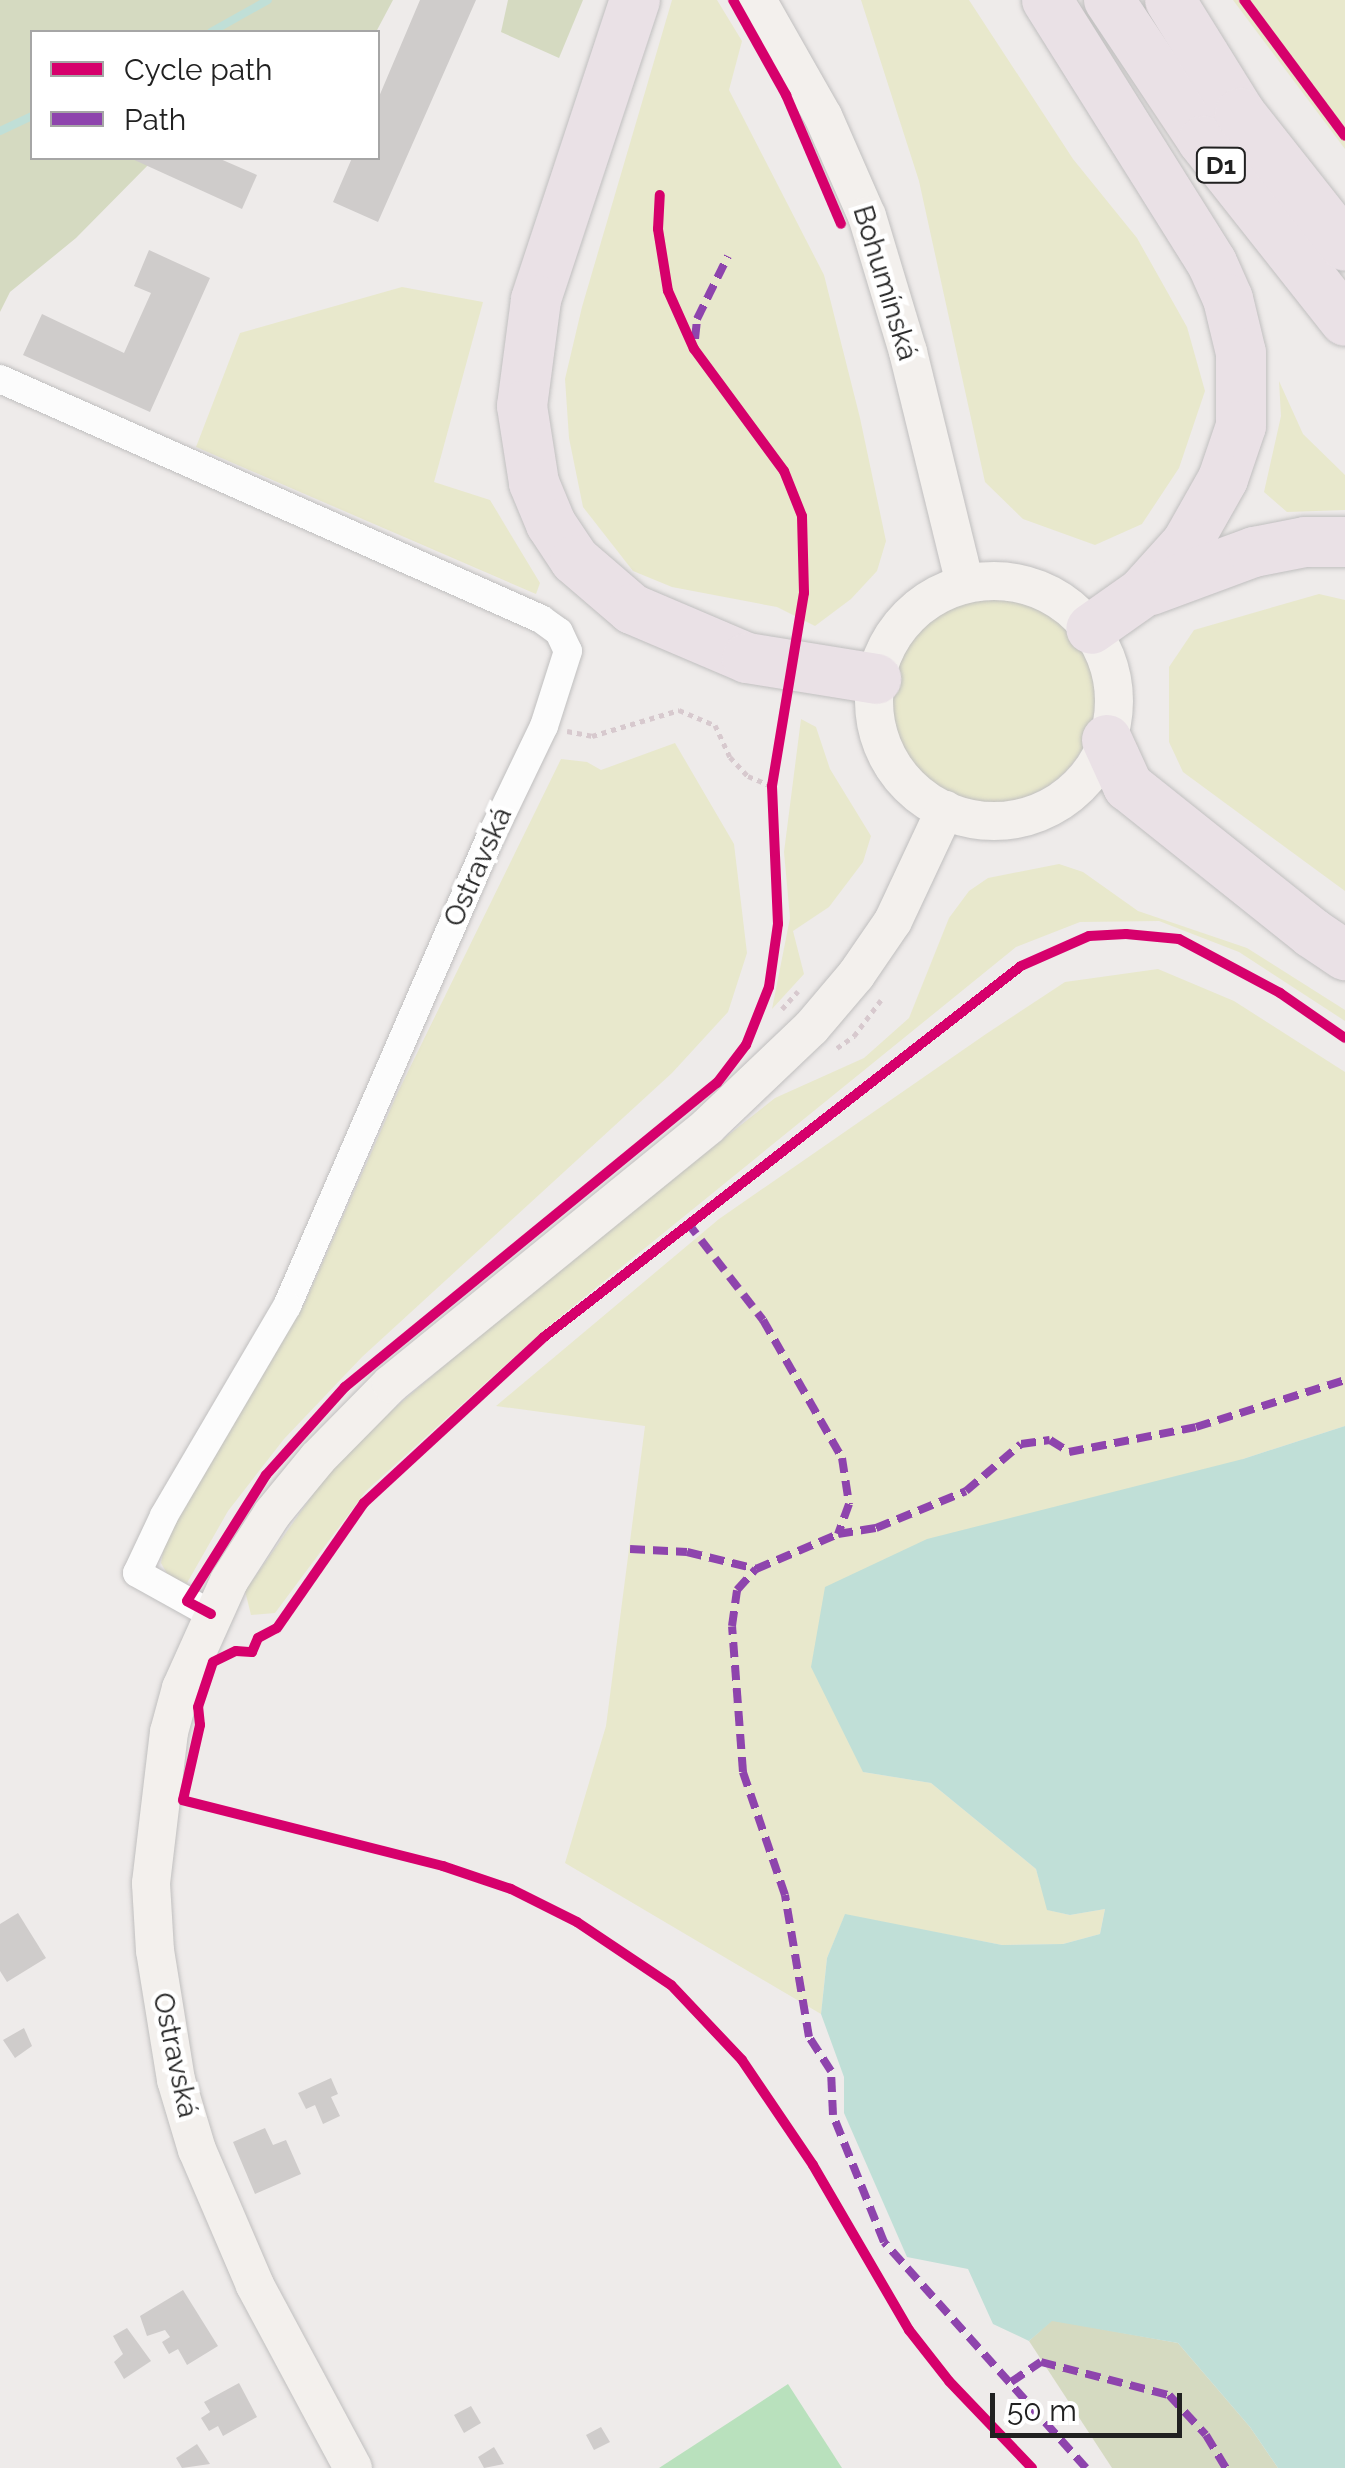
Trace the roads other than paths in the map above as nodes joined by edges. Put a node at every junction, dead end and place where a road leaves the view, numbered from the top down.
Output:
1 (635, 0) edge
2 (1046, 0) edge
3 (1109, 0) edge
4 (1170, 0) edge
5 (760, 5) edge
6 (1345, 246) edge
7 (1345, 321) edge
8 (0, 379) edge
9 (1345, 542) edge
10 (964, 584) junction
11 (1142, 593) junction
12 (1090, 629) junction
13 (876, 679) junction
14 (1107, 740) junction
15 (945, 810) junction
16 (1345, 955) edge
17 (211, 1614) junction
18 (353, 2468) edge

1 - 13 highway
2 - 11 highway
3 - 7 highway, D1
4 - 6 highway, D1
5 - 10 main road, Bohumínská
8 - 17 street, Ostravská
9 - 11 highway
10 - 12 main road
10 - 13 main road
11 - 12 highway
12 - 14 main road
13 - 15 main road
14 - 15 main road
14 - 16 highway
15 - 17 main road, Ostravská
17 - 18 main road, Ostravská

